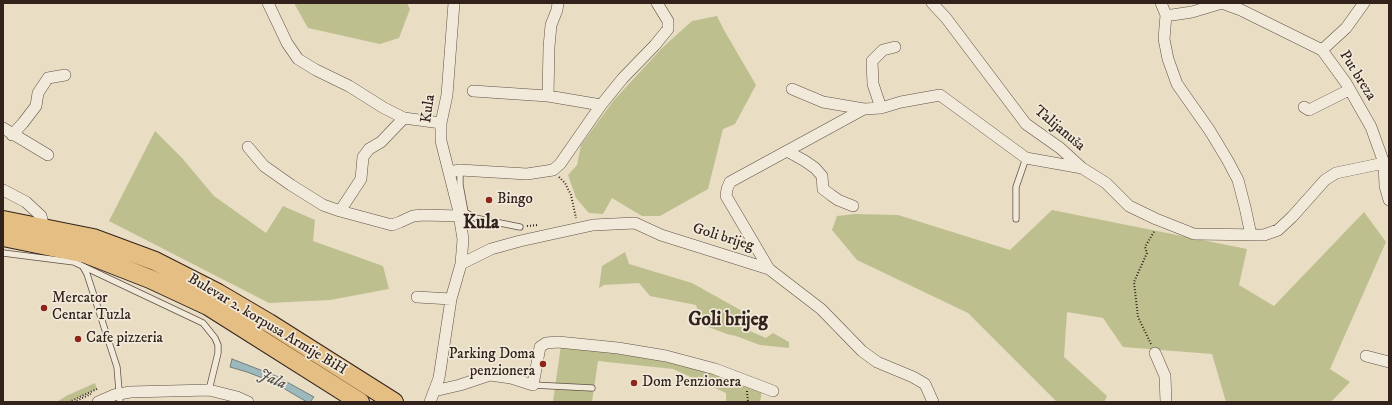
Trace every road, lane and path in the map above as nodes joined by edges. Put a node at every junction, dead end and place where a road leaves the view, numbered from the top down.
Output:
1 (268, 3) edge
2 (454, 3) edge
3 (558, 3) edge
4 (657, 3) edge
5 (932, 3) edge
6 (1161, 3) edge
7 (1364, 3) edge
8 (1166, 15) junction
9 (895, 47) dead end
10 (1322, 50) junction
11 (65, 75) dead end
12 (792, 89) dead end
13 (473, 90) dead end
14 (1349, 90) junction
15 (548, 96) junction
16 (600, 105) junction
17 (1304, 107) dead end
18 (864, 108) junction
19 (881, 108) junction
20 (404, 118) junction
21 (441, 123) junction
22 (8, 131) edge
23 (248, 147) dead end
24 (787, 151) junction
25 (48, 155) dead end
26 (1026, 158) junction
27 (1386, 164) edge
28 (1082, 168) junction
29 (460, 170) junction
30 (553, 170) junction
31 (449, 172) junction
32 (3, 190) edge
33 (1389, 200) edge
34 (852, 206) dead end
35 (340, 211) junction
36 (460, 216) junction
37 (577, 219) dead end
38 (1016, 219) dead end
39 (3, 220) edge
40 (1156, 224) junction
41 (540, 225) dead end
42 (520, 227) joint
43 (44, 228) junction
44 (1251, 235) junction
45 (3, 237) edge
46 (3, 253) edge
47 (461, 264) junction
48 (83, 266) junction
49 (769, 269) junction
50 (417, 297) dead end
51 (450, 299) junction
52 (1154, 353) joint
53 (1366, 356) dead end
54 (1389, 362) edge
55 (533, 385) junction
56 (592, 388) dead end
57 (209, 390) junction
58 (434, 391) junction
59 (773, 391) dead end
60 (98, 394) edge
61 (119, 398) edge
62 (69, 402) edge
63 (74, 402) edge
64 (248, 402) edge
65 (360, 402) edge
66 (394, 402) edge
67 (430, 402) edge
68 (933, 402) edge
69 (1166, 402) edge

1 - 20 street
2 - 21 street, Kula
3 - 15 street
4 - 16 street
5 - 28 street, Talijanuša
6 - 8 street
7 - 10 street, Put breza
8 - 10 street, Put breza
8 - 44 street
9 - 19 street
10 - 14 street, Put breza
11 - 22 street
12 - 18 street
13 - 15 street
14 - 17 street
14 - 27 street, Put breza
15 - 16 street
16 - 30 street
18 - 19 street
18 - 24 street
19 - 26 street
20 - 21 street
20 - 35 street, Kula
21 - 31 street, Kula
22 - 25 street
23 - 35 street
24 - 34 street
24 - 49 street
26 - 28 street
26 - 38 lane
27 - 33 street, Put breza
27 - 44 street, Talijanuša
28 - 40 street, Talijanuša
29 - 30 street
29 - 31 street
29 - 42 lane
30 - 37 path
31 - 36 street, Kula
32 - 43 street
35 - 36 street
36 - 47 street, Kula
39 - 43 main road, Bulevar 2. korpusa Armije BiH
40 - 44 street, Talijanuša
40 - 52 path
41 - 42 path
43 - 66 main road, Bulevar 2. korpusa Armije BiH
45 - 65 main road, Bulevar 2. korpusa Armije BiH
46 - 48 lane
47 - 49 street, Goli brijeg
47 - 51 street, Kula
48 - 57 lane
48 - 61 lane
49 - 68 street, Goli brijeg
50 - 51 street
51 - 58 street, Kula
52 - 69 street
53 - 54 street
55 - 56 lane
55 - 58 street
55 - 59 street
57 - 61 street
57 - 64 street
58 - 67 street, Kula
60 - 61 street
60 - 62 path
60 - 63 path

